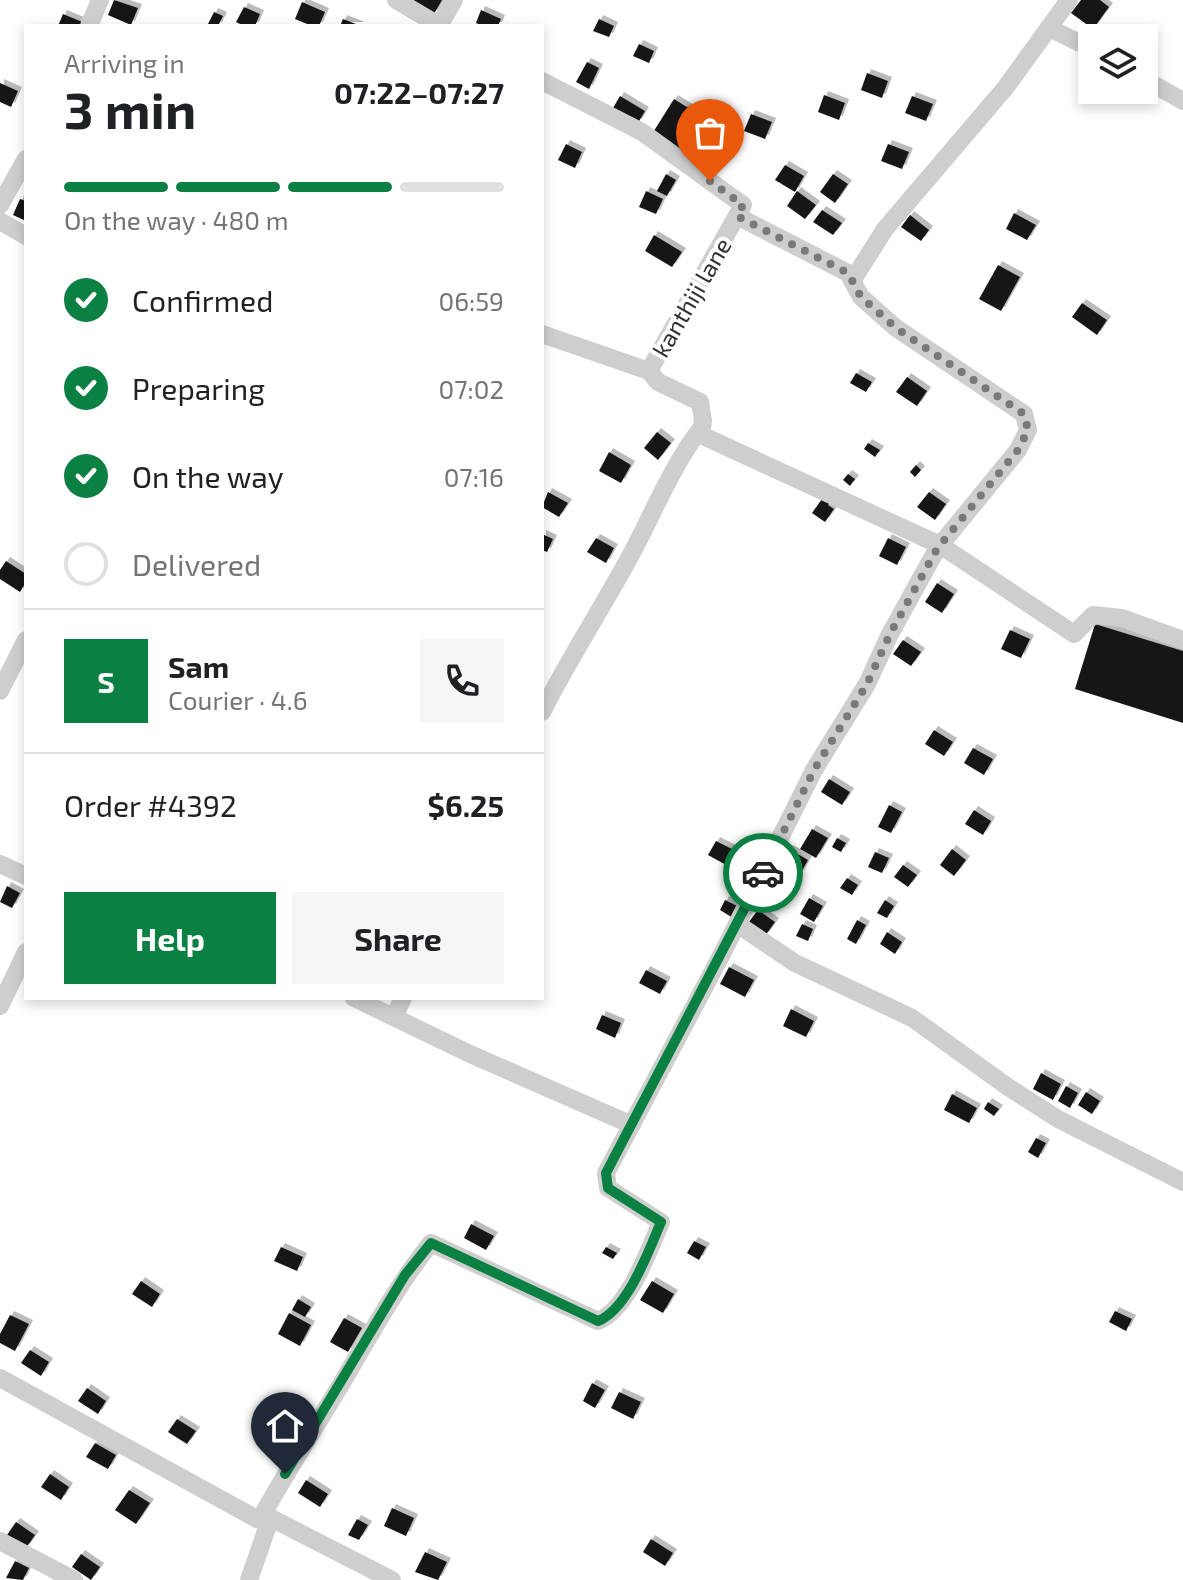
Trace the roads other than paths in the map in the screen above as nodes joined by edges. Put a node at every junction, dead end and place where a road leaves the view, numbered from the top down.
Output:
1 (100, 0) edge
2 (396, 0) edge
3 (454, 0) edge
4 (1069, 0) edge
5 (90, 24) edge
6 (437, 24) edge
7 (441, 24) edge
8 (1049, 28) junction
9 (1078, 42) edge
10 (544, 82) edge
11 (1158, 87) edge
12 (1183, 101) edge
13 (24, 163) edge
14 (0, 205) edge
15 (737, 216) junction
16 (0, 221) edge
17 (24, 235) edge
18 (852, 281) junction
19 (544, 335) edge
20 (649, 371) junction
21 (702, 427) junction
22 (940, 545) junction
23 (1183, 640) edge
24 (24, 644) edge
25 (0, 691) edge
26 (544, 708) edge
27 (0, 864) edge
28 (24, 875) edge
29 (737, 924) junction
30 (24, 956) edge
31 (358, 1000) edge
32 (402, 1000) edge
33 (0, 1006) edge
34 (394, 1017) junction
35 (632, 1125) junction
36 (1183, 1182) edge
37 (0, 1378) edge
38 (262, 1515) junction
39 (0, 1541) edge
40 (74, 1580) edge
41 (249, 1580) edge
42 (392, 1580) edge

1 - 5 street
2 - 6 street
3 - 7 street
4 - 8 street
8 - 9 street
8 - 18 street
10 - 15 street, kanthiji lane
11 - 12 street
13 - 14 street
15 - 18 street
15 - 20 street, kanthiji lane
16 - 17 street
18 - 22 street
19 - 20 street, kanthiji lane
20 - 21 street
21 - 22 street
21 - 26 street
22 - 23 street
22 - 29 street
24 - 25 street
27 - 28 street
29 - 35 street
29 - 36 street
30 - 33 street
31 - 34 street
32 - 34 street
34 - 35 street
35 - 38 street
37 - 38 street
38 - 41 street
38 - 42 street
39 - 40 street

